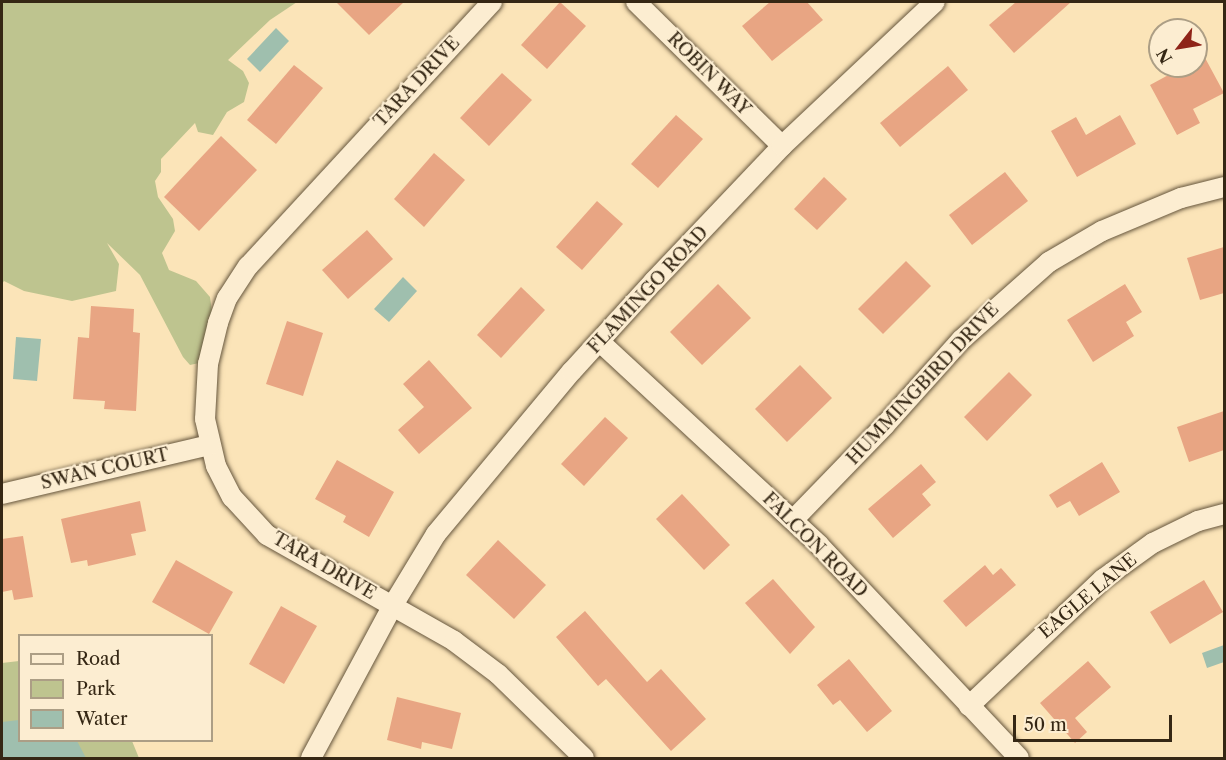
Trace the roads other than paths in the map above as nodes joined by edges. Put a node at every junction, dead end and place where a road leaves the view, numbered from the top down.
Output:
1 (492, 2) edge
2 (636, 2) edge
3 (934, 2) edge
4 (782, 146) junction
5 (1224, 187) edge
6 (600, 342) junction
7 (209, 445) junction
8 (2, 494) edge
9 (1224, 514) edge
10 (792, 520) junction
11 (393, 605) junction
12 (969, 706) junction
13 (311, 759) edge
14 (584, 759) edge
15 (1019, 759) edge

1 - 7 street, TARA DRIVE
2 - 4 street, ROBIN WAY
3 - 4 street, FLAMINGO ROAD
4 - 6 street, FLAMINGO ROAD
5 - 10 street, HUMMINGBIRD DRIVE
6 - 10 street, FALCON ROAD
6 - 11 street, FLAMINGO ROAD
7 - 8 street, SWAN COURT
7 - 11 street, TARA DRIVE
9 - 12 street, EAGLE LANE
10 - 12 street, FALCON ROAD
11 - 13 street, FLAMINGO ROAD
11 - 14 street, TARA DRIVE
12 - 15 street, FALCON ROAD

